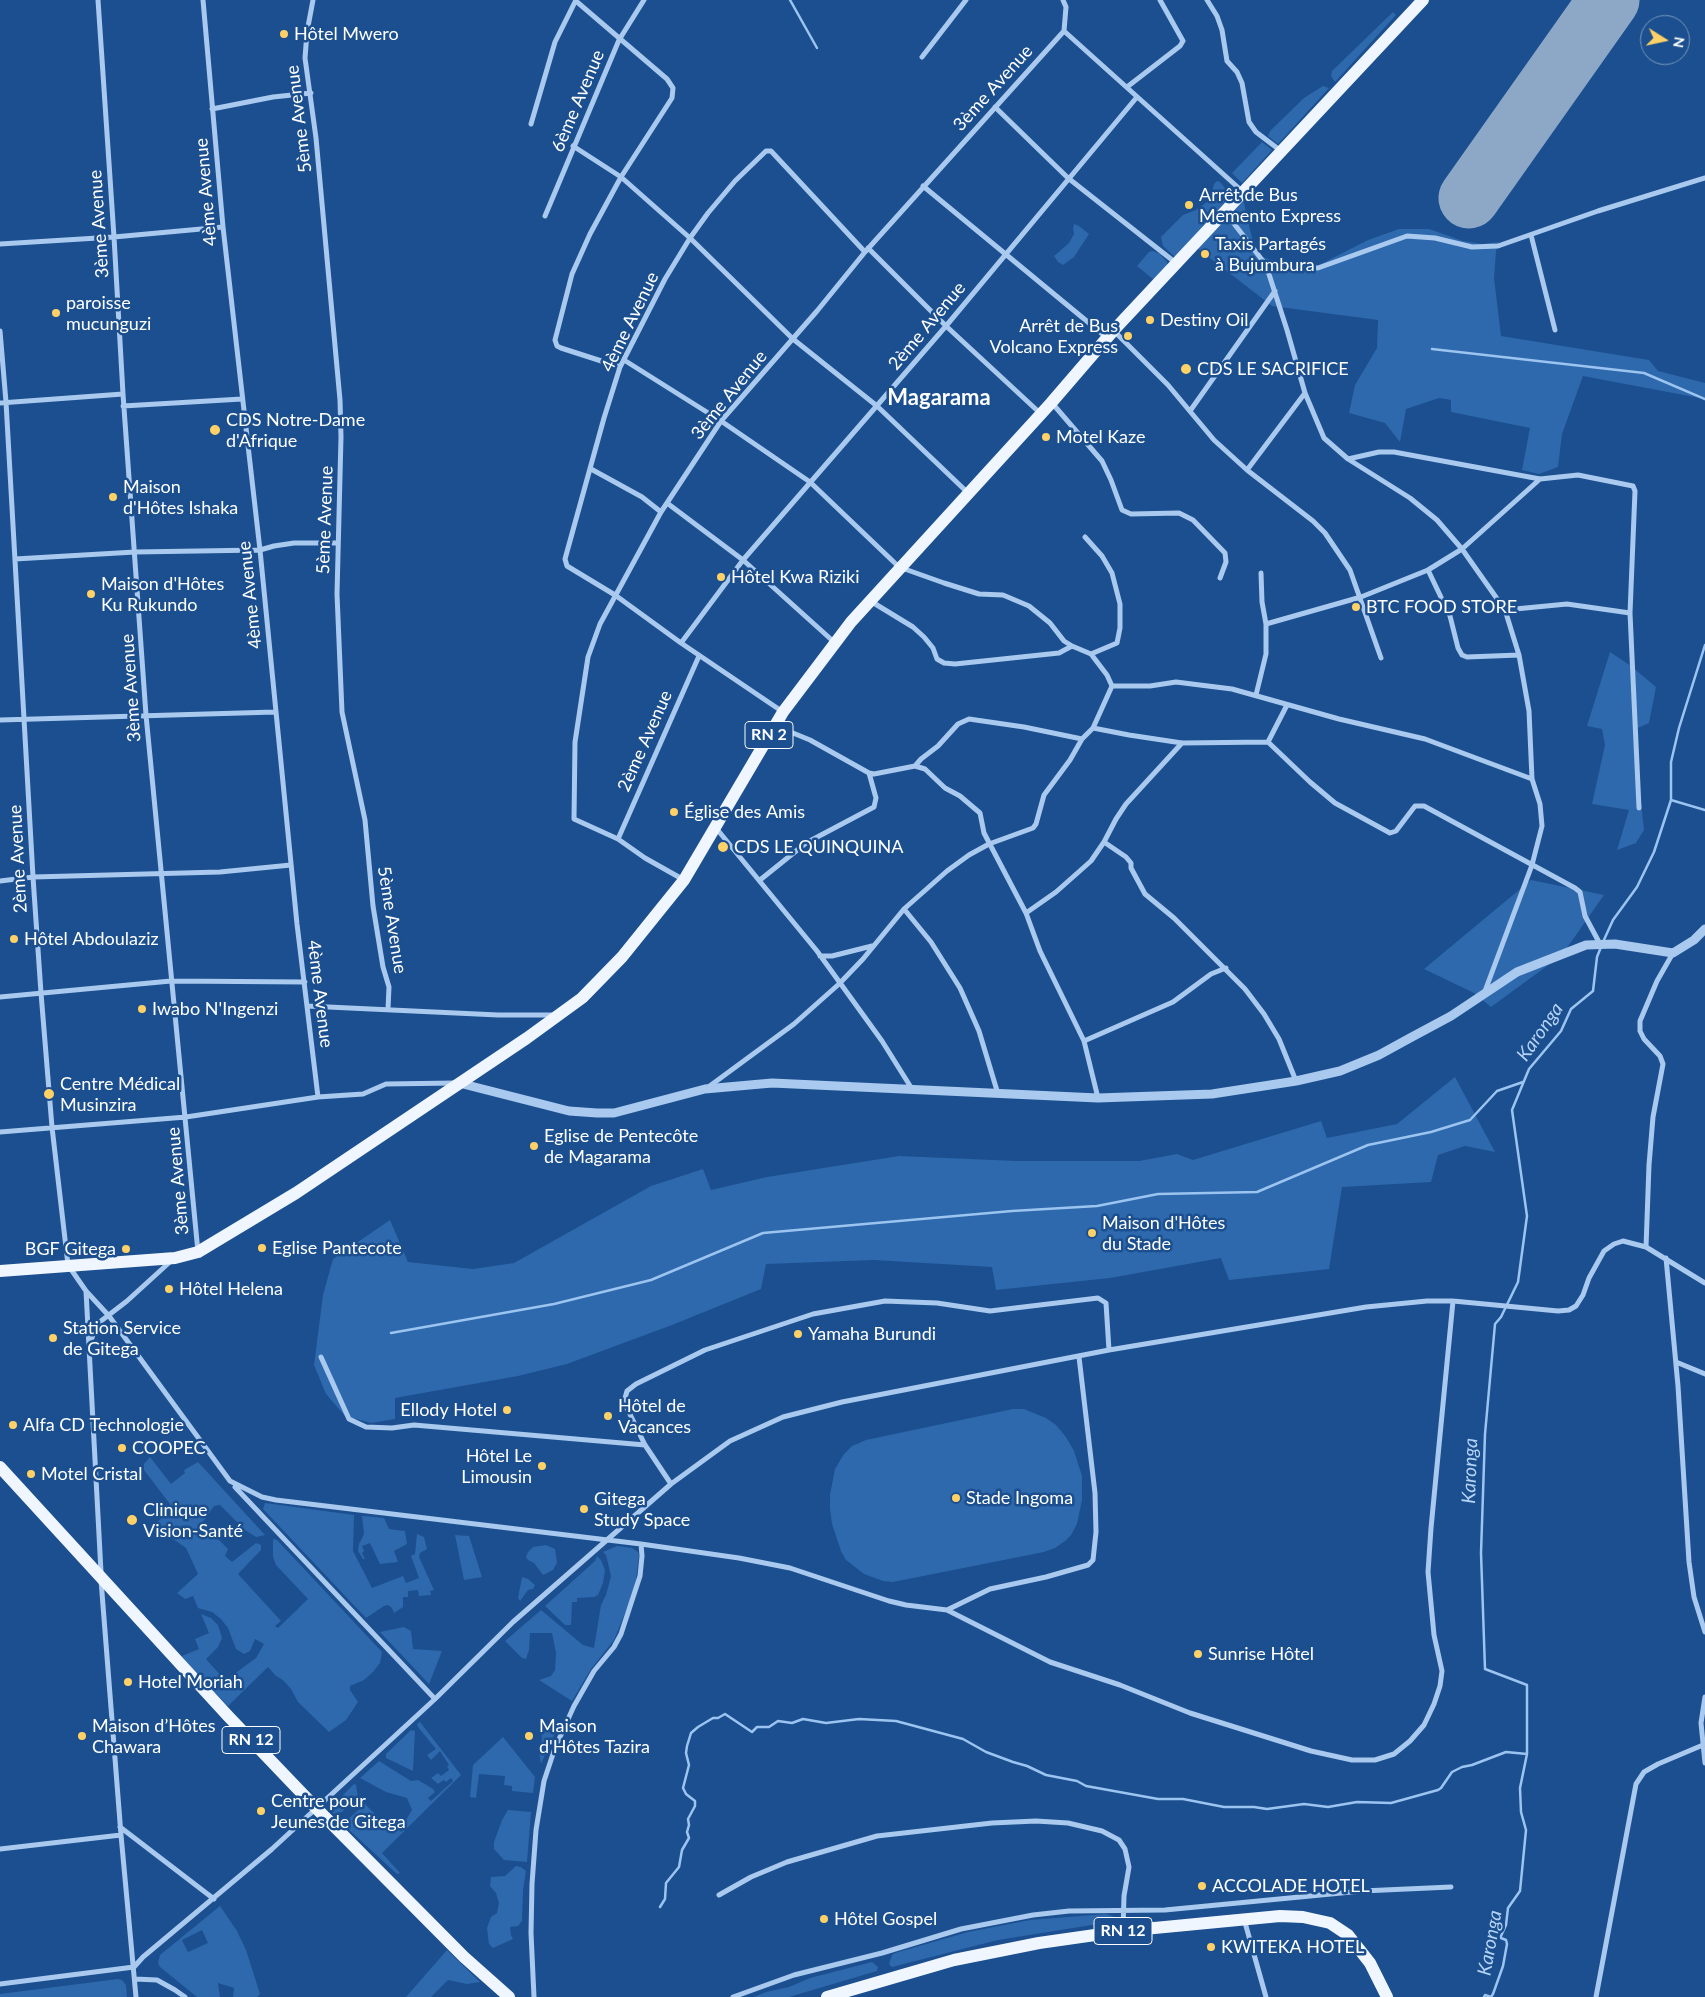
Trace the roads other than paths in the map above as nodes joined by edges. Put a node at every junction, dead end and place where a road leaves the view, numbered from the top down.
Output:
1 (98, 0) edge
2 (203, 0) edge
3 (313, 0) edge
4 (576, 0) edge
5 (644, 0) edge
6 (966, 0) edge
7 (1063, 0) edge
8 (1160, 0) edge
9 (1207, 0) edge
10 (1419, 1) edge
11 (1064, 31) junction
12 (619, 40) junction
13 (922, 57) dead end
14 (1127, 87) junction
15 (311, 93) junction
16 (1137, 97) junction
17 (995, 107) junction
18 (212, 109) junction
19 (531, 124) dead end
20 (574, 146) junction
21 (1281, 151) junction
22 (621, 177) junction
23 (1068, 178) junction
24 (1705, 178) edge
25 (923, 186) junction
26 (1243, 192) junction
27 (1225, 212) junction
28 (545, 216) dead end
29 (223, 227) junction
30 (1531, 235) junction
31 (114, 237) junction
32 (690, 238) junction
33 (0, 244) edge
34 (867, 250) junction
35 (1006, 253) junction
36 (1177, 264) junction
37 (1266, 265) junction
38 (1275, 291) junction
39 (946, 326) junction
40 (1555, 330) dead end
41 (0, 331) edge
42 (1110, 335) junction
43 (793, 339) junction
44 (624, 360) junction
45 (620, 367) junction
46 (1304, 393) junction
47 (123, 394) junction
48 (242, 399) junction
49 (3, 402) edge
50 (1052, 402) junction
51 (124, 406) junction
52 (877, 406) junction
53 (1190, 411) junction
54 (1041, 414) junction
55 (721, 420) junction
56 (1348, 459) junction
57 (591, 469) junction
58 (1247, 470) junction
59 (1540, 479) junction
60 (810, 482) junction
61 (967, 492) junction
62 (668, 503) junction
63 (661, 512) junction
64 (1084, 537) dead end
65 (337, 543) junction
66 (1462, 549) junction
67 (260, 550) junction
68 (135, 552) junction
69 (15, 559) junction
70 (743, 560) junction
71 (899, 567) junction
72 (1428, 570) junction
73 (1261, 574) dead end
74 (1220, 578) dead end
75 (615, 595) junction
76 (1361, 597) junction
77 (869, 600) junction
78 (1505, 610) junction
79 (1630, 613) junction
80 (1266, 624) junction
81 (834, 642) junction
82 (681, 643) junction
83 (1072, 646) junction
84 (1091, 654) junction
85 (1520, 655) junction
86 (699, 656) junction
87 (1381, 658) dead end
88 (1112, 686) junction
89 (1256, 695) junction
90 (1287, 706) junction
91 (275, 712) junction
92 (783, 712) junction
93 (146, 714) junction
94 (25, 718) junction
95 (0, 720) edge
96 (775, 725) junction
97 (1093, 728) junction
98 (1082, 739) junction
99 (1268, 742) junction
100 (1182, 743) junction
101 (916, 766) junction
102 (869, 773) junction
103 (1532, 779) junction
104 (1638, 808) dead end
105 (715, 826) junction
106 (618, 839) junction
107 (1104, 842) junction
108 (989, 844) junction
109 (291, 865) junction
110 (1532, 865) junction
111 (161, 874) junction
112 (33, 877) junction
113 (684, 880) junction
114 (760, 880) junction
115 (0, 881) edge
116 (904, 909) junction
117 (1026, 913) junction
118 (1705, 929) edge
119 (1600, 944) junction
120 (872, 946) junction
121 (1673, 953) junction
122 (820, 956) junction
123 (1226, 968) junction
124 (171, 981) junction
125 (305, 982) junction
126 (839, 984) junction
127 (41, 993) junction
128 (1484, 994) junction
129 (0, 997) edge
130 (307, 1006) junction
131 (388, 1009) junction
132 (561, 1015) junction
133 (1084, 1041) junction
134 (1296, 1082) junction
135 (459, 1083) junction
136 (705, 1089) junction
137 (913, 1089) junction
138 (998, 1094) junction
139 (318, 1097) junction
140 (1098, 1098) junction
141 (186, 1117) junction
142 (52, 1127) junction
143 (0, 1132) edge
144 (1646, 1247) junction
145 (198, 1252) junction
146 (175, 1258) junction
147 (1666, 1258) junction
148 (68, 1266) junction
149 (0, 1271) edge
150 (1705, 1283) edge
151 (86, 1291) junction
152 (1453, 1301) junction
153 (109, 1316) junction
154 (1109, 1350) junction
155 (321, 1357) dead end
156 (1079, 1357) junction
157 (89, 1359) junction
158 (1676, 1362) junction
159 (1705, 1374) edge
160 (645, 1444) junction
161 (1, 1470) edge
162 (230, 1481) junction
163 (671, 1484) junction
164 (606, 1540) junction
165 (641, 1544) junction
166 (101, 1578) junction
167 (946, 1610) junction
168 (1705, 1632) edge
169 (1705, 1697) edge
170 (435, 1699) junction
171 (1703, 1745) junction
172 (1705, 1763) edge
173 (317, 1809) junction
174 (120, 1827) junction
175 (121, 1835) junction
176 (0, 1849) edge
177 (1451, 1887) dead end
178 (719, 1896) dead end
179 (214, 1899) junction
180 (1123, 1911) junction
181 (1243, 1919) junction
182 (1123, 1931) junction
183 (134, 1967) junction
184 (135, 1979) junction
185 (0, 1984) edge
186 (136, 1997) edge
187 (185, 1997) edge
188 (509, 1997) edge
189 (534, 1997) edge
190 (733, 1997) edge
191 (827, 1997) edge
192 (1266, 1997) edge
193 (1387, 1997) edge
194 (1596, 1997) edge

1 - 31 street, 3ème Avenue
2 - 18 street, 4ème Avenue
3 - 15 street, 5ème Avenue
4 - 12 street
4 - 19 street
5 - 12 street, 6ème Avenue
6 - 13 street
7 - 11 street
8 - 14 street
9 - 21 street
10 - 21 main road, RN 2
11 - 14 street
11 - 17 street, 3ème Avenue
12 - 20 street, 6ème Avenue
12 - 22 street
14 - 16 street
15 - 18 street
15 - 65 street, 5ème Avenue
16 - 23 street, 2ème Avenue
16 - 26 street
17 - 23 street
17 - 25 street, 3ème Avenue
18 - 29 street, 4ème Avenue
20 - 22 street
20 - 28 street, 6ème Avenue
21 - 26 main road, RN 2
22 - 32 street
22 - 45 street
23 - 35 street, 2ème Avenue
23 - 36 street
24 - 30 street
25 - 34 street, 3ème Avenue
25 - 35 street
26 - 27 main road, RN 2
27 - 36 main road, RN 2
27 - 37 street
29 - 31 street
29 - 48 street, 4ème Avenue
30 - 37 street
30 - 40 street
31 - 33 street
31 - 47 street, 3ème Avenue
32 - 34 street, 4ème Avenue
32 - 43 street
32 - 44 street, 4ème Avenue
34 - 39 street
34 - 43 street, 3ème Avenue
35 - 39 street, 2ème Avenue
35 - 42 street
36 - 42 main road, RN 2
37 - 38 street
38 - 46 street
38 - 53 street
39 - 52 street, 2ème Avenue
39 - 54 street
41 - 49 street, 2ème Avenue
42 - 50 main road, RN 2
42 - 53 street
43 - 52 street
43 - 55 street, 3ème Avenue
44 - 45 street, 4ème Avenue
44 - 55 street
45 - 57 street, 4ème Avenue
46 - 56 street
46 - 58 street
47 - 49 street
47 - 51 street, 3ème Avenue
48 - 51 street
48 - 67 street, 4ème Avenue
49 - 69 street, 2ème Avenue
50 - 54 main road, RN 2
50 - 74 street
51 - 68 street, 3ème Avenue
52 - 60 street, 2ème Avenue
52 - 61 street
53 - 58 street
54 - 61 main road, RN 2
55 - 60 street
55 - 62 street, 3ème Avenue
56 - 59 street
56 - 66 street
57 - 63 street
57 - 75 street, 4ème Avenue
58 - 76 street
59 - 66 street
59 - 79 street
60 - 70 street, 2ème Avenue
60 - 71 street
61 - 71 main road, RN 2
62 - 63 street, 3ème Avenue
62 - 70 street
63 - 75 street, 3ème Avenue
64 - 84 street
65 - 67 street
65 - 131 street, 5ème Avenue
66 - 72 street
66 - 78 street
67 - 68 street
67 - 91 street, 4ème Avenue
68 - 69 street
68 - 93 street, 3ème Avenue
69 - 94 street, 2ème Avenue
70 - 81 street
70 - 82 street, 2ème Avenue
71 - 77 main road, RN 2
71 - 83 street
72 - 76 street
72 - 85 street
73 - 80 street
75 - 82 street
75 - 106 street, 3ème Avenue
76 - 80 street
76 - 87 street
77 - 81 main road, RN 2
77 - 83 street
78 - 79 street
78 - 85 street
79 - 104 street
80 - 89 street
81 - 92 main road, RN 2
82 - 86 street
83 - 84 street
84 - 88 street
85 - 103 street
86 - 92 street
86 - 106 street, 2ème Avenue
88 - 89 street
88 - 97 street
89 - 90 street
90 - 99 street
90 - 103 street
91 - 93 street
91 - 109 street, 4ème Avenue
92 - 96 main road, RN 2
93 - 94 street
93 - 111 street, 3ème Avenue
94 - 95 street
94 - 112 street, 2ème Avenue
96 - 102 street
96 - 105 main road, RN 2
97 - 98 street
97 - 100 street
98 - 101 street
98 - 108 street
99 - 100 street
99 - 110 street
100 - 107 street
101 - 102 street
101 - 108 street
102 - 114 street
103 - 110 street
105 - 113 main road, RN 2
105 - 114 street
106 - 113 street, 3ème Avenue
107 - 117 street
107 - 123 street
108 - 116 street
108 - 117 street
109 - 111 street
109 - 125 street, 4ème Avenue
110 - 119 street
110 - 128 street
111 - 112 street
111 - 124 street, 3ème Avenue
112 - 115 street
112 - 127 street, 2ème Avenue
113 - 132 main road, RN 2
114 - 122 street
116 - 120 street
116 - 138 street
117 - 133 street
118 - 121 street
119 - 121 street
119 - 128 street
120 - 122 street
120 - 126 street
121 - 144 street
122 - 126 street
123 - 133 street
123 - 134 street
124 - 125 street
124 - 127 street
124 - 141 street, 3ème Avenue
125 - 130 street, 4ème Avenue
126 - 136 street
126 - 137 street
127 - 129 street
127 - 142 street, 2ème Avenue
128 - 134 street
130 - 131 street
130 - 139 street, 4ème Avenue
131 - 132 street
132 - 135 main road, RN 2
133 - 140 street
134 - 140 street
135 - 136 street
135 - 139 street
135 - 145 main road, RN 2
136 - 137 street
137 - 138 street
138 - 140 street
139 - 141 street
141 - 142 street
141 - 145 street, 3ème Avenue
142 - 143 street
142 - 148 street, 2ème Avenue
144 - 147 street
144 - 152 street
145 - 146 main road, RN 2
146 - 148 main road, RN 2
146 - 153 street
147 - 150 street
147 - 158 street
148 - 149 main road, RN 2
148 - 151 street
151 - 153 street
151 - 157 street
152 - 154 street
152 - 167 street
153 - 157 street
153 - 162 street
154 - 156 street
154 - 160 street
155 - 160 street
156 - 163 street
156 - 167 street
157 - 166 street
158 - 159 street
158 - 168 street
160 - 163 street
161 - 166 main road, RN 12
162 - 164 street
162 - 170 street
163 - 164 street
164 - 165 street
164 - 170 street
165 - 167 street
165 - 189 street
166 - 173 main road, RN 12
166 - 174 street
169 - 171 street
170 - 173 street
171 - 172 street
171 - 194 street
173 - 179 street
173 - 188 main road, RN 12
174 - 175 street
174 - 179 street
175 - 176 street
175 - 183 street
177 - 180 street
178 - 180 street
179 - 183 street
180 - 182 street
180 - 190 street
181 - 182 main road, RN 12
181 - 192 street
181 - 193 main road, RN 12
182 - 191 main road, RN 12
183 - 184 street
183 - 185 street
184 - 186 street
184 - 187 street

